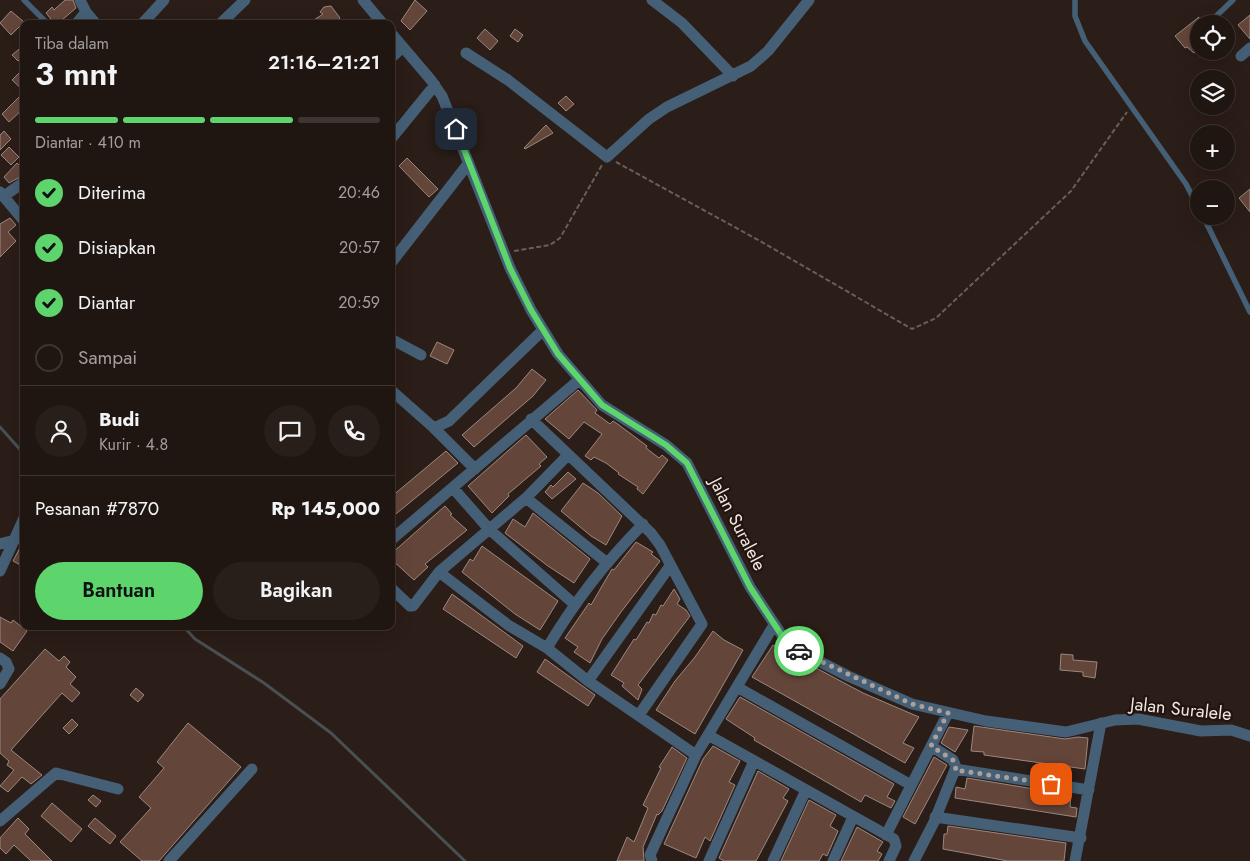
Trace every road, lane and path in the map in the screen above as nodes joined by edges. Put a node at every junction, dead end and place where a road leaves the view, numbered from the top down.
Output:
1 (24, 0) edge
2 (80, 0) edge
3 (164, 0) edge
4 (246, 0) edge
5 (362, 0) edge
6 (652, 0) edge
7 (809, 0) edge
8 (1075, 0) edge
9 (1233, 0) edge
10 (86, 12) junction
11 (1217, 15) edge
12 (44, 20) edge
13 (79, 20) edge
14 (93, 20) edge
15 (146, 20) edge
16 (224, 20) edge
17 (380, 20) edge
18 (395, 38) edge
19 (403, 47) junction
20 (466, 52) dead end
21 (395, 54) edge
22 (733, 76) junction
23 (435, 85) junction
24 (1131, 106) junction
25 (395, 134) edge
26 (607, 157) junction
27 (468, 164) junction
28 (20, 184) edge
29 (1190, 192) edge
30 (2, 194) edge
31 (20, 216) edge
32 (1206, 225) edge
33 (504, 253) junction
34 (395, 258) edge
35 (1250, 312) edge
36 (543, 330) junction
37 (395, 341) edge
38 (421, 355) dead end
39 (579, 380) junction
40 (395, 394) edge
41 (531, 419) junction
42 (434, 428) junction
43 (568, 455) junction
44 (475, 469) junction
45 (453, 488) junction
46 (526, 498) junction
47 (643, 524) junction
48 (20, 528) edge
49 (489, 528) junction
50 (395, 537) edge
51 (15, 540) junction
52 (0, 544) edge
53 (606, 562) junction
54 (670, 566) junction
55 (0, 572) edge
56 (439, 572) junction
57 (395, 591) edge
58 (574, 604) junction
59 (774, 625) junction
60 (547, 648) junction
61 (0, 658) edge
62 (588, 681) junction
63 (0, 684) edge
64 (737, 687) junction
65 (948, 713) junction
66 (638, 715) junction
67 (1101, 723) junction
68 (708, 735) junction
69 (1250, 736) edge
70 (931, 746) junction
71 (696, 755) junction
72 (754, 761) junction
73 (252, 769) dead end
74 (955, 770) junction
75 (911, 785) junction
76 (118, 789) dead end
77 (806, 790) junction
78 (1089, 790) junction
79 (854, 817) junction
80 (936, 818) junction
81 (0, 821) edge
82 (886, 835) junction
83 (1080, 838) junction
84 (169, 861) edge
85 (652, 861) edge
86 (709, 861) edge
87 (772, 861) edge
88 (833, 861) edge
89 (889, 861) edge
90 (914, 861) edge
91 (1075, 861) edge

1 - 12 lane
2 - 10 street
3 - 15 street
4 - 16 street
5 - 17 street
6 - 22 street
7 - 22 street
8 - 24 lane
9 - 11 lane
10 - 13 street
10 - 14 street
18 - 19 street, Jalan Suralele
19 - 21 street
19 - 23 street, Jalan Suralele
20 - 26 street
22 - 26 street
23 - 25 street
23 - 27 street, Jalan Suralele
24 - 26 path
24 - 29 lane
26 - 33 path
27 - 33 street, Jalan Suralele
27 - 34 street
28 - 30 street
30 - 31 street
32 - 35 lane
33 - 36 street, Jalan Suralele
36 - 39 street, Jalan Suralele
36 - 42 street
37 - 38 street
39 - 41 street
39 - 59 street, Jalan Suralele
40 - 42 street
41 - 43 street
41 - 44 street
42 - 44 street
43 - 46 street
43 - 47 street
44 - 45 street
45 - 49 street
45 - 50 street
46 - 49 street
46 - 53 street
47 - 53 street
47 - 54 street
48 - 51 street
49 - 56 street
49 - 58 street
51 - 52 street
51 - 55 street
53 - 58 street
54 - 62 street
54 - 66 street
56 - 57 street
56 - 60 street
58 - 60 street
59 - 64 street
59 - 65 street, Jalan Suralele
60 - 62 street
61 - 63 street
62 - 66 street
64 - 68 street
64 - 75 street
65 - 67 street, Jalan Suralele
65 - 70 street
66 - 71 street
67 - 69 street, Jalan Suralele
67 - 78 street
68 - 71 street
68 - 72 street
70 - 74 street
70 - 75 street
71 - 85 street
72 - 77 street
72 - 86 street
73 - 84 street
74 - 78 street
74 - 80 street
75 - 82 street
76 - 81 street
77 - 79 street
77 - 87 street
78 - 83 street
79 - 82 street
79 - 88 street
80 - 83 street
80 - 90 street
82 - 89 street
83 - 91 street

